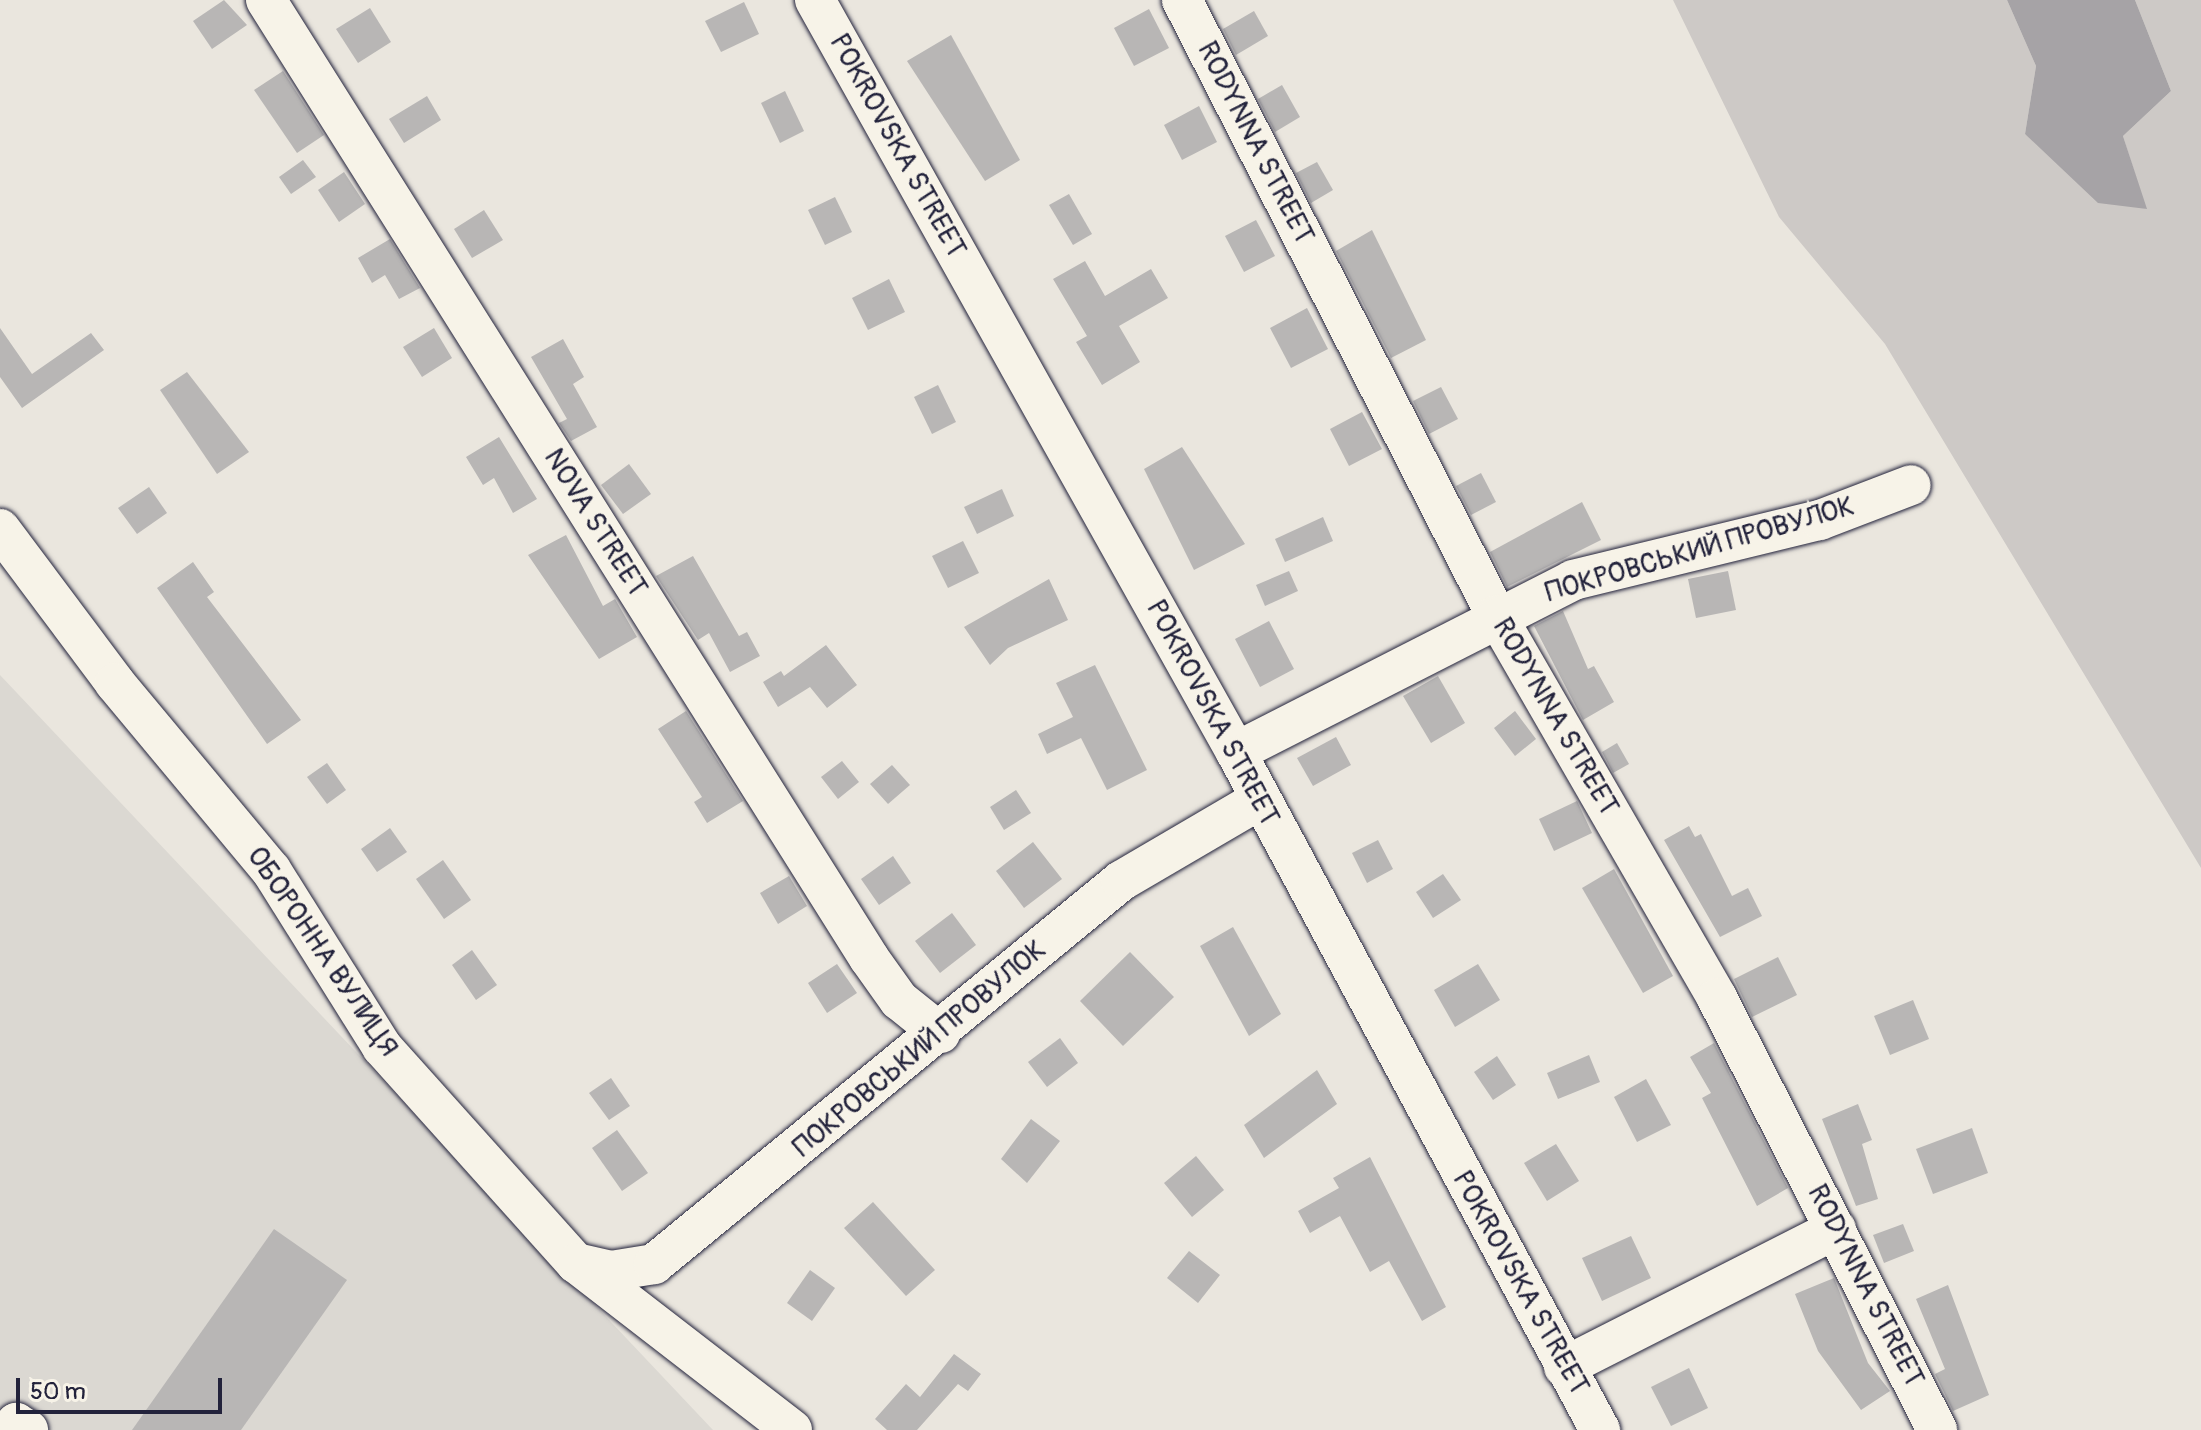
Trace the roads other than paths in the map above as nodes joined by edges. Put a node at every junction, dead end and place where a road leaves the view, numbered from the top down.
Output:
1 (266, 0) edge
2 (815, 0) edge
3 (1182, 0) edge
4 (1911, 485) dead end
5 (0, 529) edge
6 (1496, 615) junction
7 (1236, 752) junction
8 (1259, 800) junction
9 (940, 1033) junction
10 (1836, 1229) junction
11 (576, 1263) junction
12 (1564, 1367) junction
13 (11, 1430) edge
14 (28, 1430) edge
15 (792, 1430) edge
16 (1600, 1430) edge
17 (1937, 1430) edge

1 - 9 street, NOVA STREET
2 - 7 street, POKROVSKA STREET
3 - 6 street, RODYNNA STREET
4 - 6 street, ПОКРОВСЬКИЙ ПРОВУЛОК
5 - 11 street, ОБОРОННА ВУЛИЦЯ
6 - 7 street, ПОКРОВСЬКИЙ ПРОВУЛОК
6 - 10 street, RODYNNA STREET
7 - 8 street, POKROVSKA STREET
8 - 9 street, ПОКРОВСЬКИЙ ПРОВУЛОК
8 - 12 street, POKROVSKA STREET
9 - 11 street, ПОКРОВСЬКИЙ ПРОВУЛОК
10 - 12 street
10 - 17 street, RODYNNA STREET
11 - 15 street, ОБОРОННА ВУЛИЦЯ
12 - 16 street, POKROVSKA STREET
13 - 14 street

